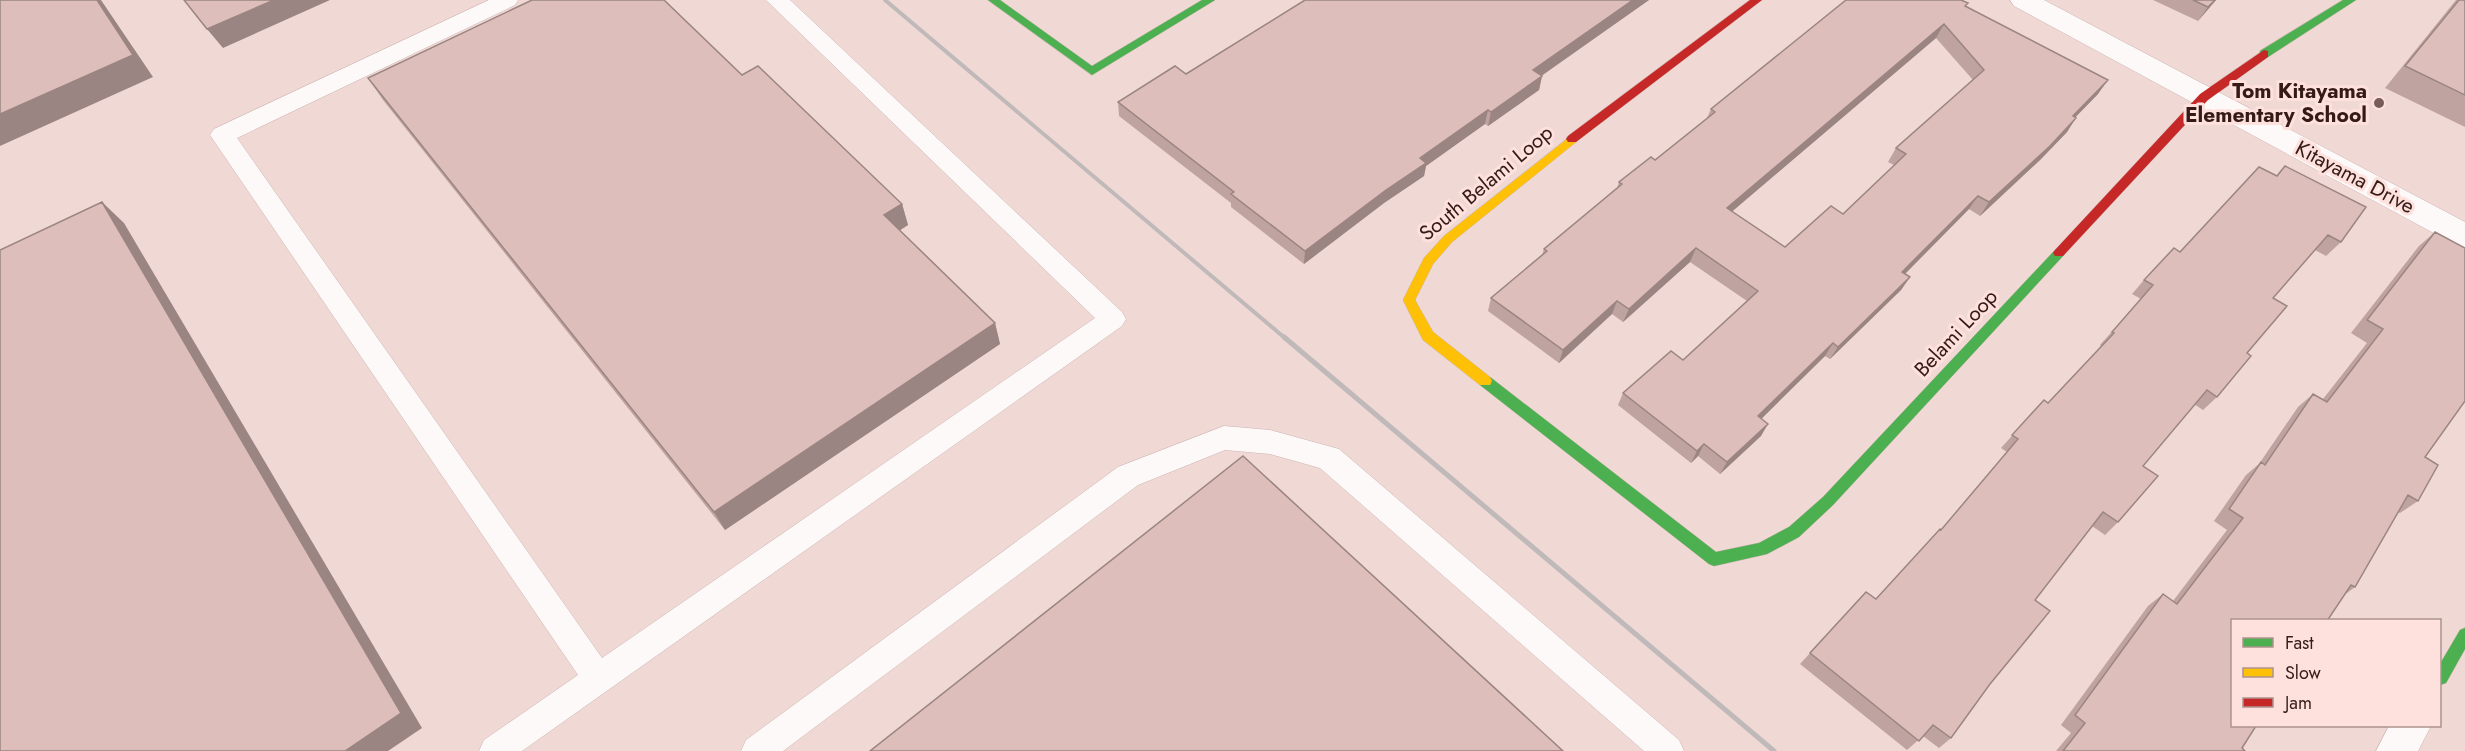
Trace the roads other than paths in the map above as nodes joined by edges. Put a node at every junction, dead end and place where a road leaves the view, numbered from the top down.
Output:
1 (507, 0) edge
2 (777, 0) edge
3 (993, 0) edge
4 (1210, 0) edge
5 (1757, 0) edge
6 (2023, 0) edge
7 (2351, 0) edge
8 (2204, 97) junction
9 (2465, 236) edge
10 (1714, 559) joint
11 (2465, 635) edge
12 (2441, 675) edge
13 (599, 679) junction
14 (2410, 727) edge
15 (495, 751) edge
16 (757, 751) edge
17 (1668, 751) edge
18 (2396, 751) edge

1 - 13 lane
2 - 13 lane
3 - 4 street
5 - 10 street, South Belami Loop
6 - 8 street, Kitayama Drive
7 - 8 street, Belami Loop
8 - 9 street, Kitayama Drive
8 - 10 street, Belami Loop
11 - 12 street
13 - 15 lane
14 - 18 street
16 - 17 lane

